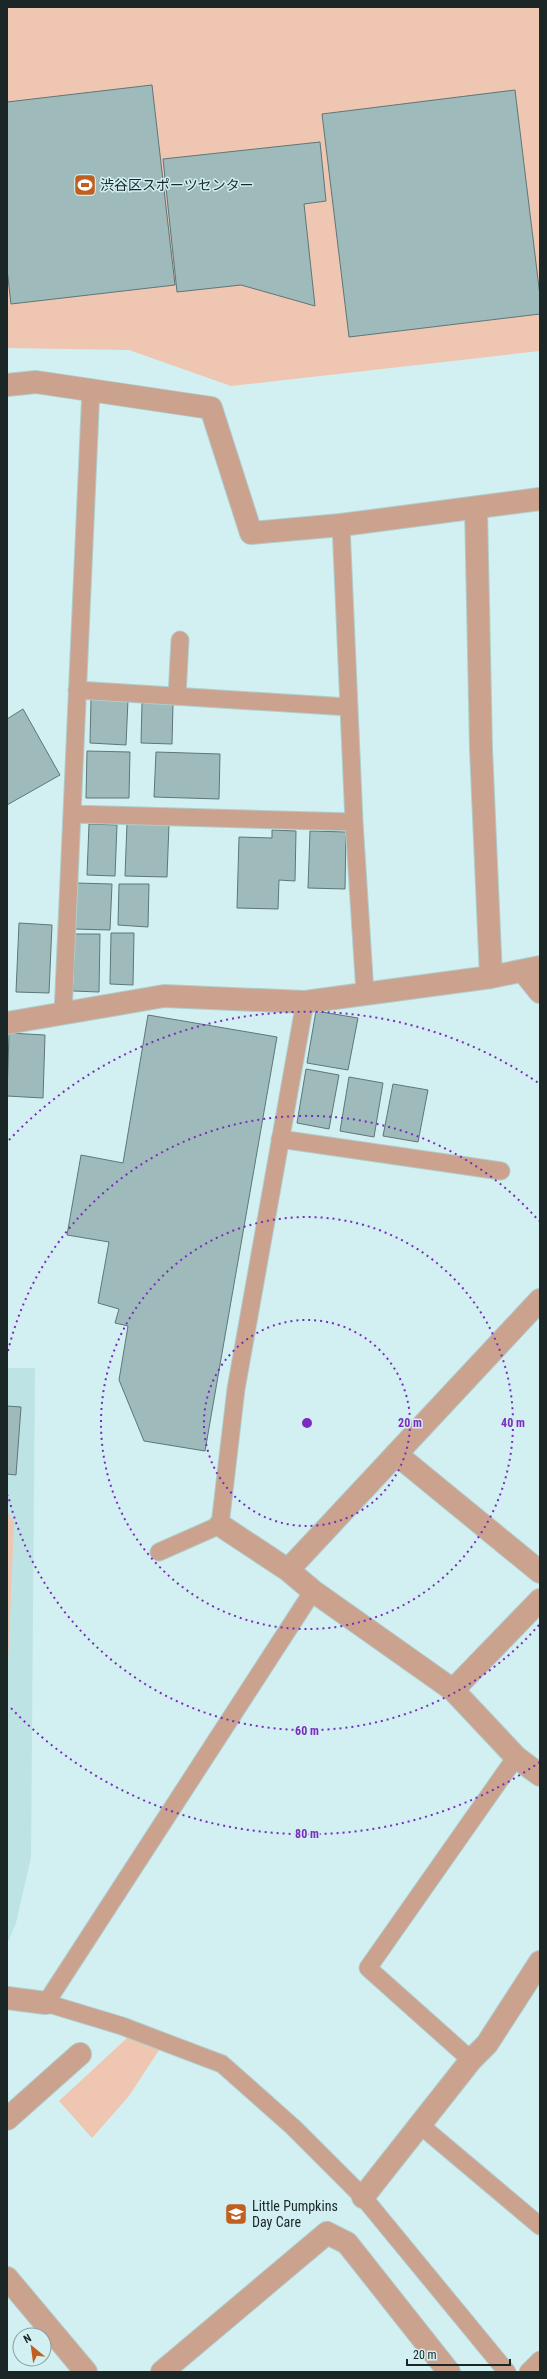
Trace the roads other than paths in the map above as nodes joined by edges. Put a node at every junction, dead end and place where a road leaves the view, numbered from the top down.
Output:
1 (7, 385) edge
2 (91, 388) junction
3 (540, 498) edge
4 (476, 508) junction
5 (341, 525) junction
6 (180, 640) dead end
7 (77, 690) junction
8 (177, 696) junction
9 (349, 707) junction
10 (72, 814) junction
11 (354, 822) junction
12 (532, 969) edge
13 (491, 976) junction
14 (540, 992) edge
15 (365, 993) junction
16 (305, 1002) junction
17 (63, 1014) junction
18 (7, 1023) edge
19 (280, 1139) junction
20 (501, 1171) dead end
21 (536, 1312) edge
22 (396, 1454) junction
23 (220, 1525) junction
24 (159, 1552) dead end
25 (288, 1570) junction
26 (540, 1572) edge
27 (313, 1592) junction
28 (540, 1600) edge
29 (453, 1690) junction
30 (516, 1758) junction
31 (540, 1775) edge
32 (540, 1962) edge
33 (7, 1998) edge
34 (46, 2003) junction
35 (80, 2054) dead end
36 (471, 2060) junction
37 (7, 2119) edge
38 (420, 2126) junction
39 (363, 2197) junction
40 (540, 2226) edge
41 (7, 2278) edge
42 (540, 2360) edge
43 (86, 2372) edge
44 (162, 2372) edge
45 (449, 2372) edge
46 (507, 2372) edge
47 (528, 2372) edge

1 - 2 street
2 - 5 street
2 - 7 lane
3 - 4 street
4 - 5 street
4 - 13 street
5 - 9 lane
6 - 8 lane
7 - 8 lane
7 - 10 lane
8 - 9 lane
9 - 11 lane
10 - 11 lane
10 - 17 lane
11 - 15 lane
12 - 13 street
12 - 14 street
13 - 15 street
15 - 16 street
16 - 17 street
16 - 19 lane
17 - 18 street
19 - 20 lane
19 - 23 lane
21 - 22 street
22 - 25 street
22 - 26 street
23 - 24 lane
23 - 25 street
25 - 27 street
27 - 29 street
27 - 34 lane
28 - 29 street
29 - 30 street
30 - 31 street
30 - 36 lane
32 - 36 street
33 - 34 street
34 - 39 lane
35 - 37 street
36 - 38 street
38 - 39 street
38 - 40 lane
39 - 46 lane
41 - 43 street
42 - 47 lane
44 - 45 street

